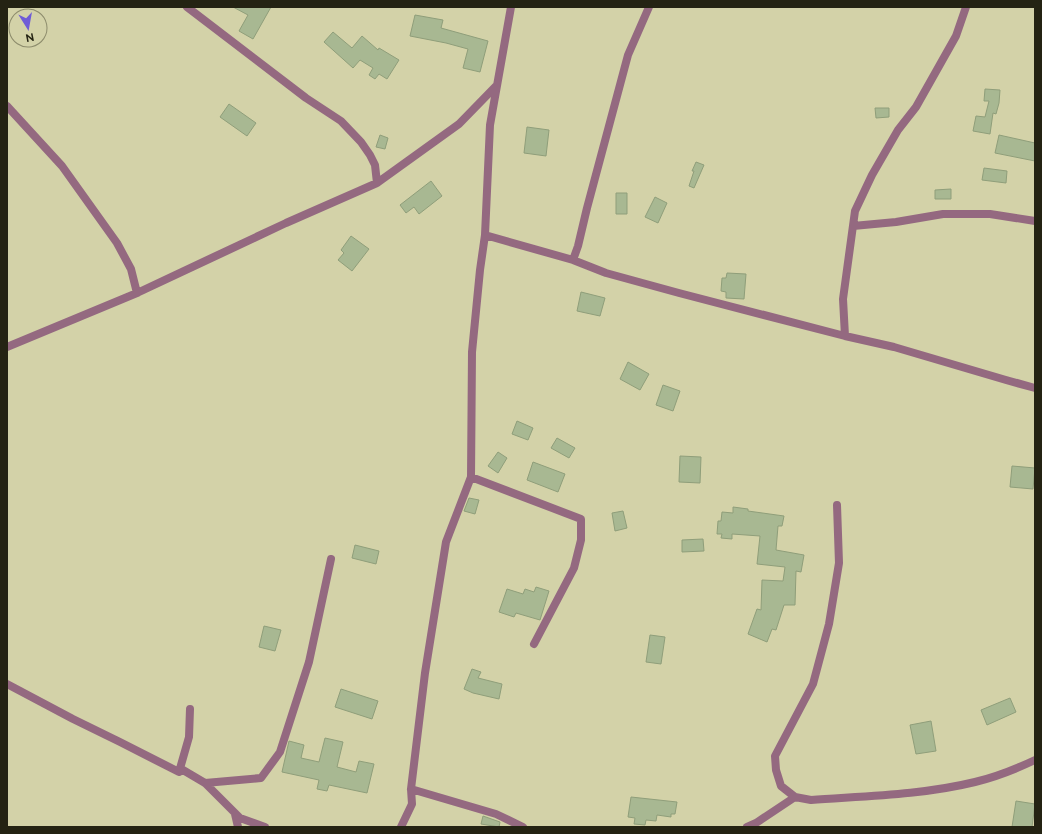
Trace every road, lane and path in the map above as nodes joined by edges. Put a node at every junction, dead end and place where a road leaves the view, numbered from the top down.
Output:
1 (511, 7) edge
2 (649, 7) edge
3 (966, 7) edge
4 (193, 9) edge
5 (498, 84) junction
6 (7, 106) edge
7 (377, 183) junction
8 (1035, 220) edge
9 (853, 226) junction
10 (485, 235) junction
11 (573, 260) junction
12 (137, 293) junction
13 (845, 336) junction
14 (7, 347) edge
15 (1035, 388) edge
16 (471, 477) junction
17 (838, 505) dead end
18 (331, 559) dead end
19 (534, 644) dead end
20 (7, 684) edge
21 (190, 709) dead end
22 (1035, 760) edge
23 (179, 772) junction
24 (205, 783) junction
25 (411, 789) junction
26 (795, 798) junction
27 (235, 814) junction
28 (238, 827) edge
29 (265, 827) edge
30 (401, 827) edge
31 (524, 827) edge
32 (747, 827) edge

1 - 5 street
2 - 11 street
3 - 9 street
4 - 7 street
5 - 7 street
5 - 10 street
6 - 12 street
7 - 12 street
8 - 9 street
9 - 13 street
10 - 11 street
10 - 16 street
11 - 13 street
12 - 14 street
13 - 15 street
16 - 19 street
16 - 25 street
17 - 26 street
18 - 24 street
20 - 23 street
21 - 23 street
22 - 26 street
23 - 24 street
24 - 27 street
25 - 30 street
25 - 31 street
26 - 32 street
27 - 28 street
27 - 29 street

